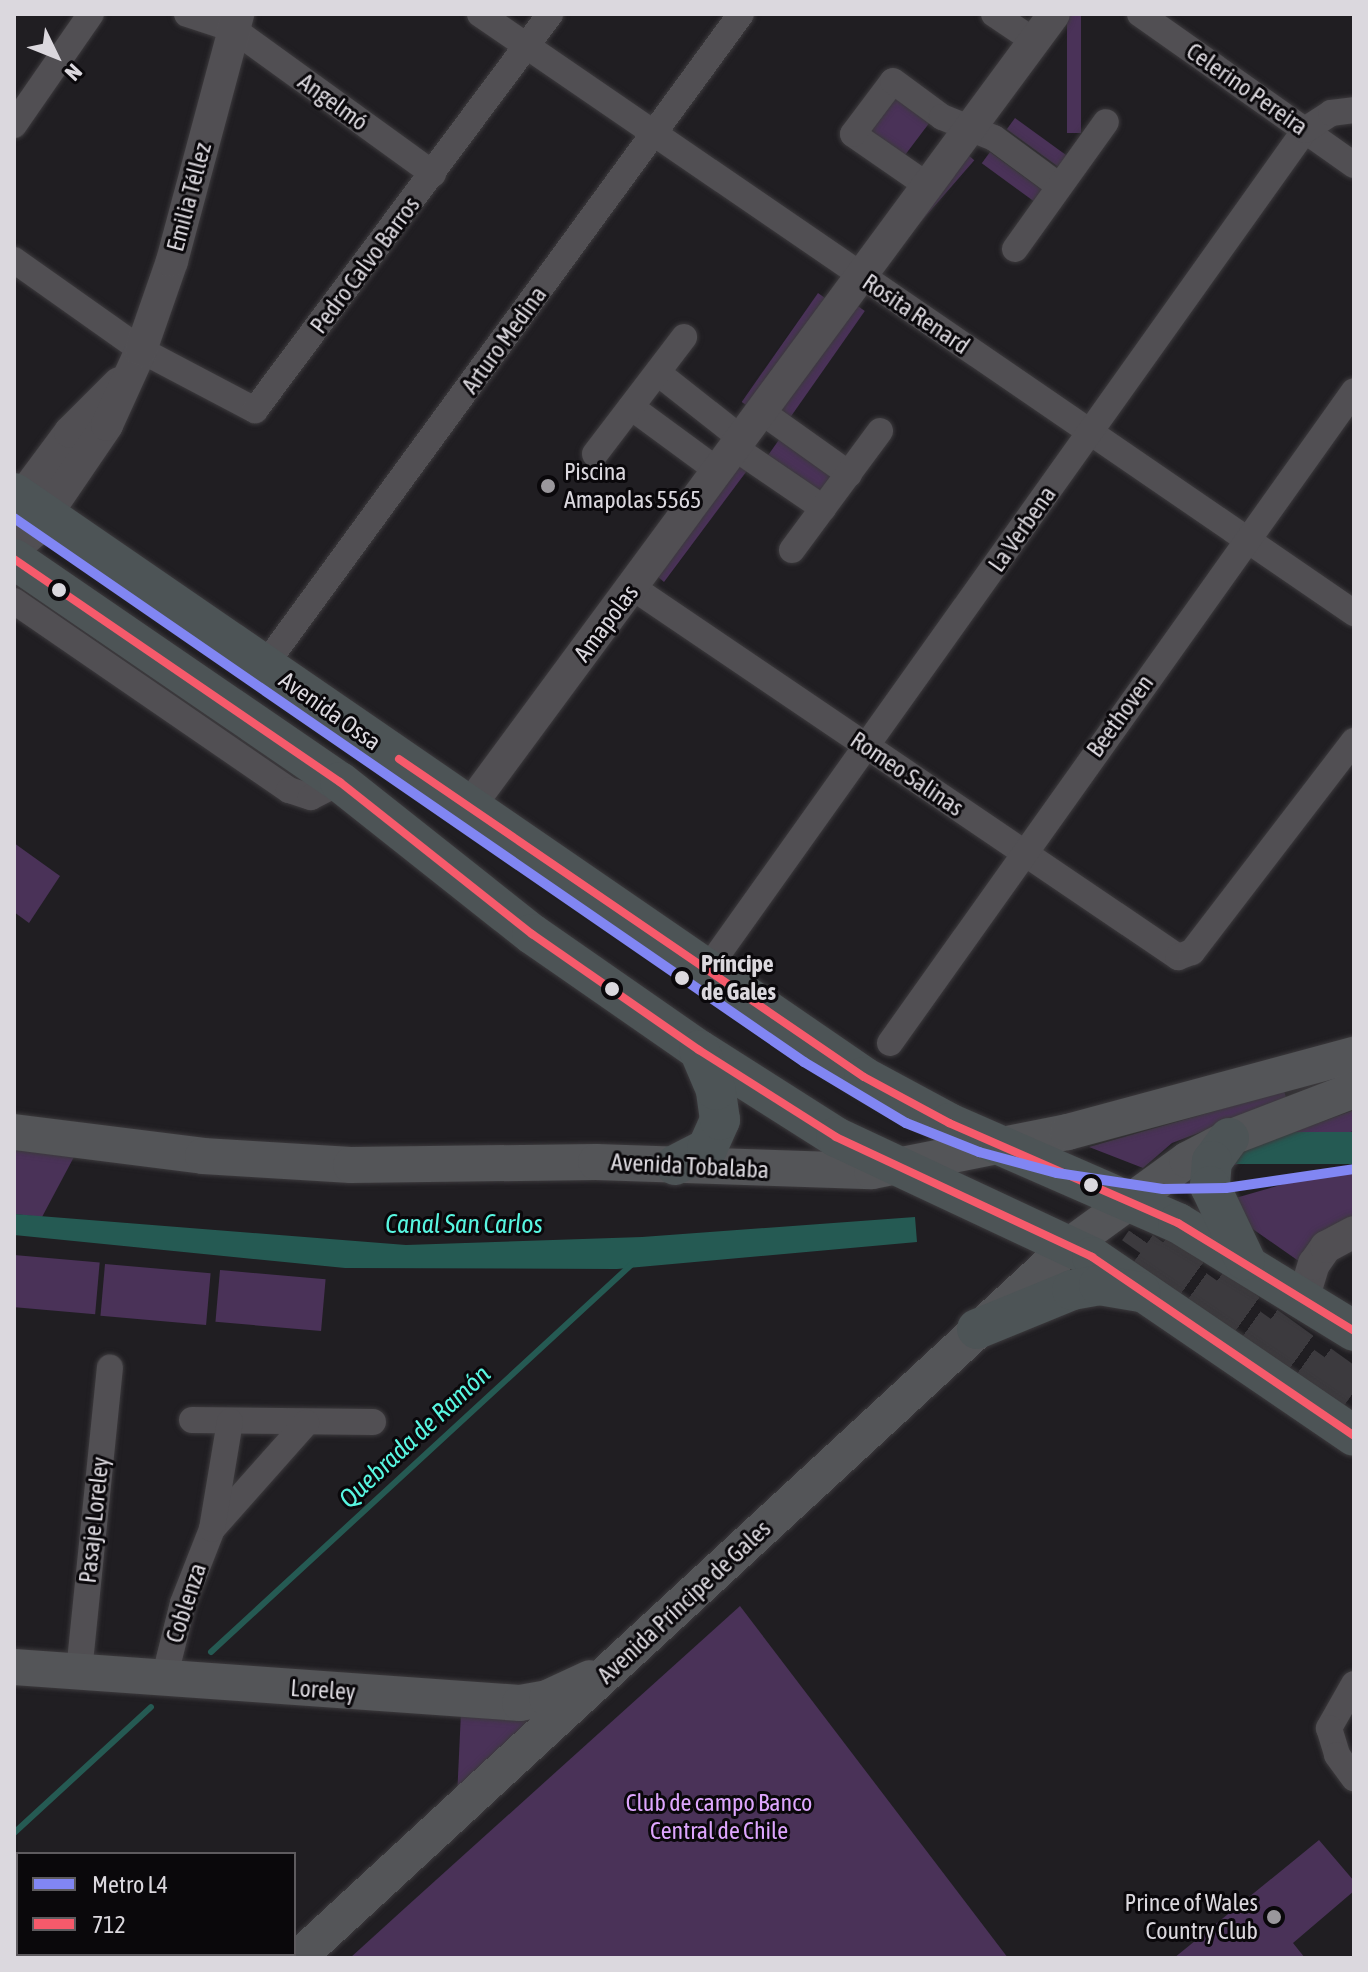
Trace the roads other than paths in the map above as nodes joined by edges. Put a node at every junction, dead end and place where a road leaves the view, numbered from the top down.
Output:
1 (91, 14) edge
2 (187, 14) edge
3 (480, 14) edge
4 (550, 14) edge
5 (741, 14) edge
6 (994, 14) edge
7 (1054, 14) edge
8 (1140, 14) edge
9 (236, 22) edge
10 (1034, 41) junction
11 (526, 46) junction
12 (1354, 110) edge
13 (1106, 122) dead end
14 (14, 125) edge
15 (970, 129) junction
16 (1305, 130) junction
17 (653, 133) junction
18 (1354, 165) edge
19 (433, 174) junction
20 (928, 186) junction
21 (1059, 186) junction
22 (1015, 249) dead end
23 (14, 260) edge
24 (862, 277) junction
25 (684, 337) dead end
26 (134, 363) junction
27 (658, 373) junction
28 (1354, 391) edge
29 (631, 407) junction
30 (762, 412) junction
31 (880, 431) dead end
32 (1090, 432) junction
33 (732, 452) junction
34 (595, 454) dead end
35 (849, 474) junction
36 (27, 502) edge
37 (823, 508) junction
38 (1247, 539) junction
39 (14, 549) edge
40 (792, 550) dead end
41 (14, 559) edge
42 (632, 587) junction
43 (14, 601) edge
44 (1354, 613) edge
45 (265, 665) junction
46 (372, 740) junction
47 (1354, 741) edge
48 (867, 747) junction
49 (340, 782) junction
50 (469, 807) junction
51 (1023, 853) junction
52 (706, 971) junction
53 (890, 1043) dead end
54 (699, 1050) junction
55 (1354, 1055) edge
56 (1354, 1090) edge
57 (14, 1132) edge
58 (1229, 1138) junction
59 (999, 1146) junction
60 (675, 1165) junction
61 (899, 1169) junction
62 (1127, 1200) junction
63 (1354, 1232) edge
64 (1070, 1245) junction
65 (1245, 1260) junction
66 (1304, 1296) junction
67 (1157, 1298) junction
68 (977, 1329) junction
69 (1354, 1331) edge
70 (110, 1368) dead end
71 (192, 1420) dead end
72 (230, 1421) junction
73 (373, 1422) dead end
74 (306, 1423) junction
75 (1354, 1436) edge
76 (212, 1529) junction
77 (621, 1658) junction
78 (14, 1667) edge
79 (79, 1672) junction
80 (177, 1680) junction
81 (1354, 1684) edge
82 (1354, 1778) edge
83 (298, 1958) edge

1 - 14 street
2 - 9 street, Angelmó
3 - 11 street, Rosita Renard
4 - 11 street, Pedro Calvo Barros
5 - 17 street, Arturo Medina
6 - 10 street
7 - 10 street, Amapolas
8 - 16 street, Celerino Pereira
9 - 19 street, Angelmó
9 - 26 street, Emilia Téllez
10 - 15 street, Amapolas
11 - 17 street, Rosita Renard
11 - 19 street, Pedro Calvo Barros
12 - 16 street, La Verbena
13 - 21 street
15 - 20 street, Amapolas
15 - 20 street
15 - 21 street
16 - 18 street, Celerino Pereira
16 - 32 street, La Verbena
17 - 24 street, Rosita Renard
17 - 45 street, Arturo Medina
19 - 26 street, Pedro Calvo Barros
20 - 24 street, Amapolas
21 - 22 street
23 - 26 street
24 - 30 street, Amapolas
24 - 32 street, Rosita Renard
25 - 27 street
26 - 36 street, Emilia Téllez
27 - 29 street
27 - 33 street
28 - 38 street, Beethoven
29 - 33 street
29 - 34 street
30 - 33 street, Amapolas
30 - 35 street
31 - 35 street
32 - 38 street, Rosita Renard
32 - 48 street, La Verbena
33 - 37 street
33 - 42 street, Amapolas
35 - 37 street
36 - 39 street, Emilia Téllez
36 - 45 main road, Avenida Ossa
37 - 40 street
38 - 44 street, Rosita Renard
38 - 51 street, Beethoven
41 - 49 main road
42 - 48 street, Romeo Salinas
42 - 50 street, Amapolas
43 - 49 street
45 - 46 main road, Avenida Ossa
46 - 49 main road
46 - 50 main road, Avenida Ossa
47 - 51 street, Romeo Salinas
48 - 51 street, Romeo Salinas
48 - 52 street, La Verbena
49 - 54 main road
50 - 52 main road, Avenida Ossa
51 - 53 street, Beethoven
52 - 59 main road, Avenida Ossa
54 - 60 main road
54 - 61 main road
55 - 59 main road, Avenida Tobalaba
56 - 58 main road
57 - 60 main road, Avenida Tobalaba
58 - 62 main road
58 - 65 main road
59 - 61 main road, Avenida Tobalaba
59 - 62 main road, Avenida Ossa
60 - 61 main road, Avenida Tobalaba
61 - 64 main road
62 - 64 main road
62 - 65 main road, Avenida Ossa
63 - 66 street
64 - 67 main road
64 - 68 main road, Avenida Príncipe de Gales
65 - 66 main road, Avenida Ossa
66 - 69 main road, Avenida Ossa
67 - 68 main road
67 - 75 main road
68 - 77 main road, Avenida Príncipe de Gales
70 - 79 street, Pasaje Loreley
71 - 72 street
72 - 74 street
72 - 76 street, Coblenza
73 - 74 street
74 - 76 street, Coblenza
76 - 80 street, Coblenza
77 - 80 main road, Loreley
77 - 83 main road, Avenida Príncipe de Gales
78 - 79 main road, Loreley
79 - 80 main road, Loreley
81 - 82 street

